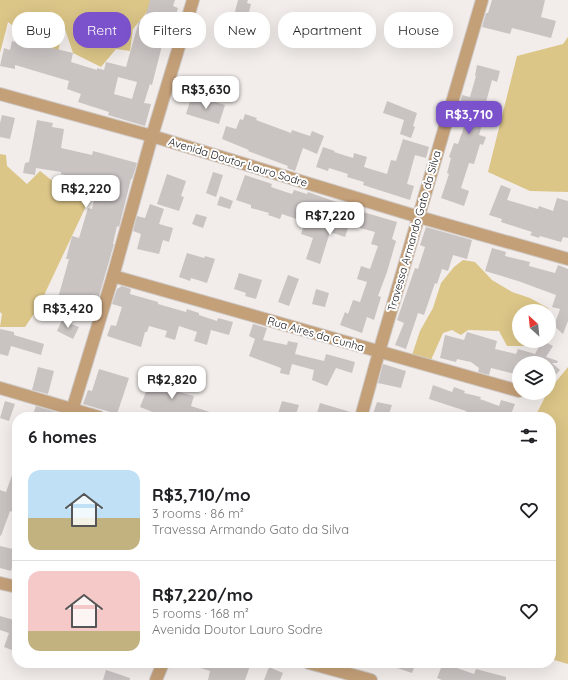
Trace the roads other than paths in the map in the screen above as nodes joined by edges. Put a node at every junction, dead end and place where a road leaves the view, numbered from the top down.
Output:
1 (193, 0) edge
2 (482, 0) edge
3 (0, 94) edge
4 (152, 136) junction
5 (419, 217) junction
6 (568, 259) edge
7 (113, 276) junction
8 (379, 352) junction
9 (0, 388) edge
10 (512, 390) edge
11 (69, 412) edge
12 (72, 412) edge
13 (362, 412) edge
14 (0, 583) edge
15 (12, 585) edge
16 (160, 668) edge
17 (327, 668) edge
18 (156, 680) edge
19 (371, 680) edge

1 - 4 street
2 - 5 street, Travessa Armando Gato da Silva
3 - 4 street, Avenida Doutor Lauro Sodre
4 - 5 street, Avenida Doutor Lauro Sodre
4 - 7 street
5 - 6 street, Avenida Doutor Lauro Sodre
5 - 8 street, Travessa Armando Gato da Silva
7 - 8 street, Rua Aires da Cunha
7 - 12 street
8 - 10 street, Rua Aires da Cunha
8 - 13 street, Travessa Armando Gato da Silva
9 - 11 street
14 - 15 street
16 - 18 street
17 - 19 street

